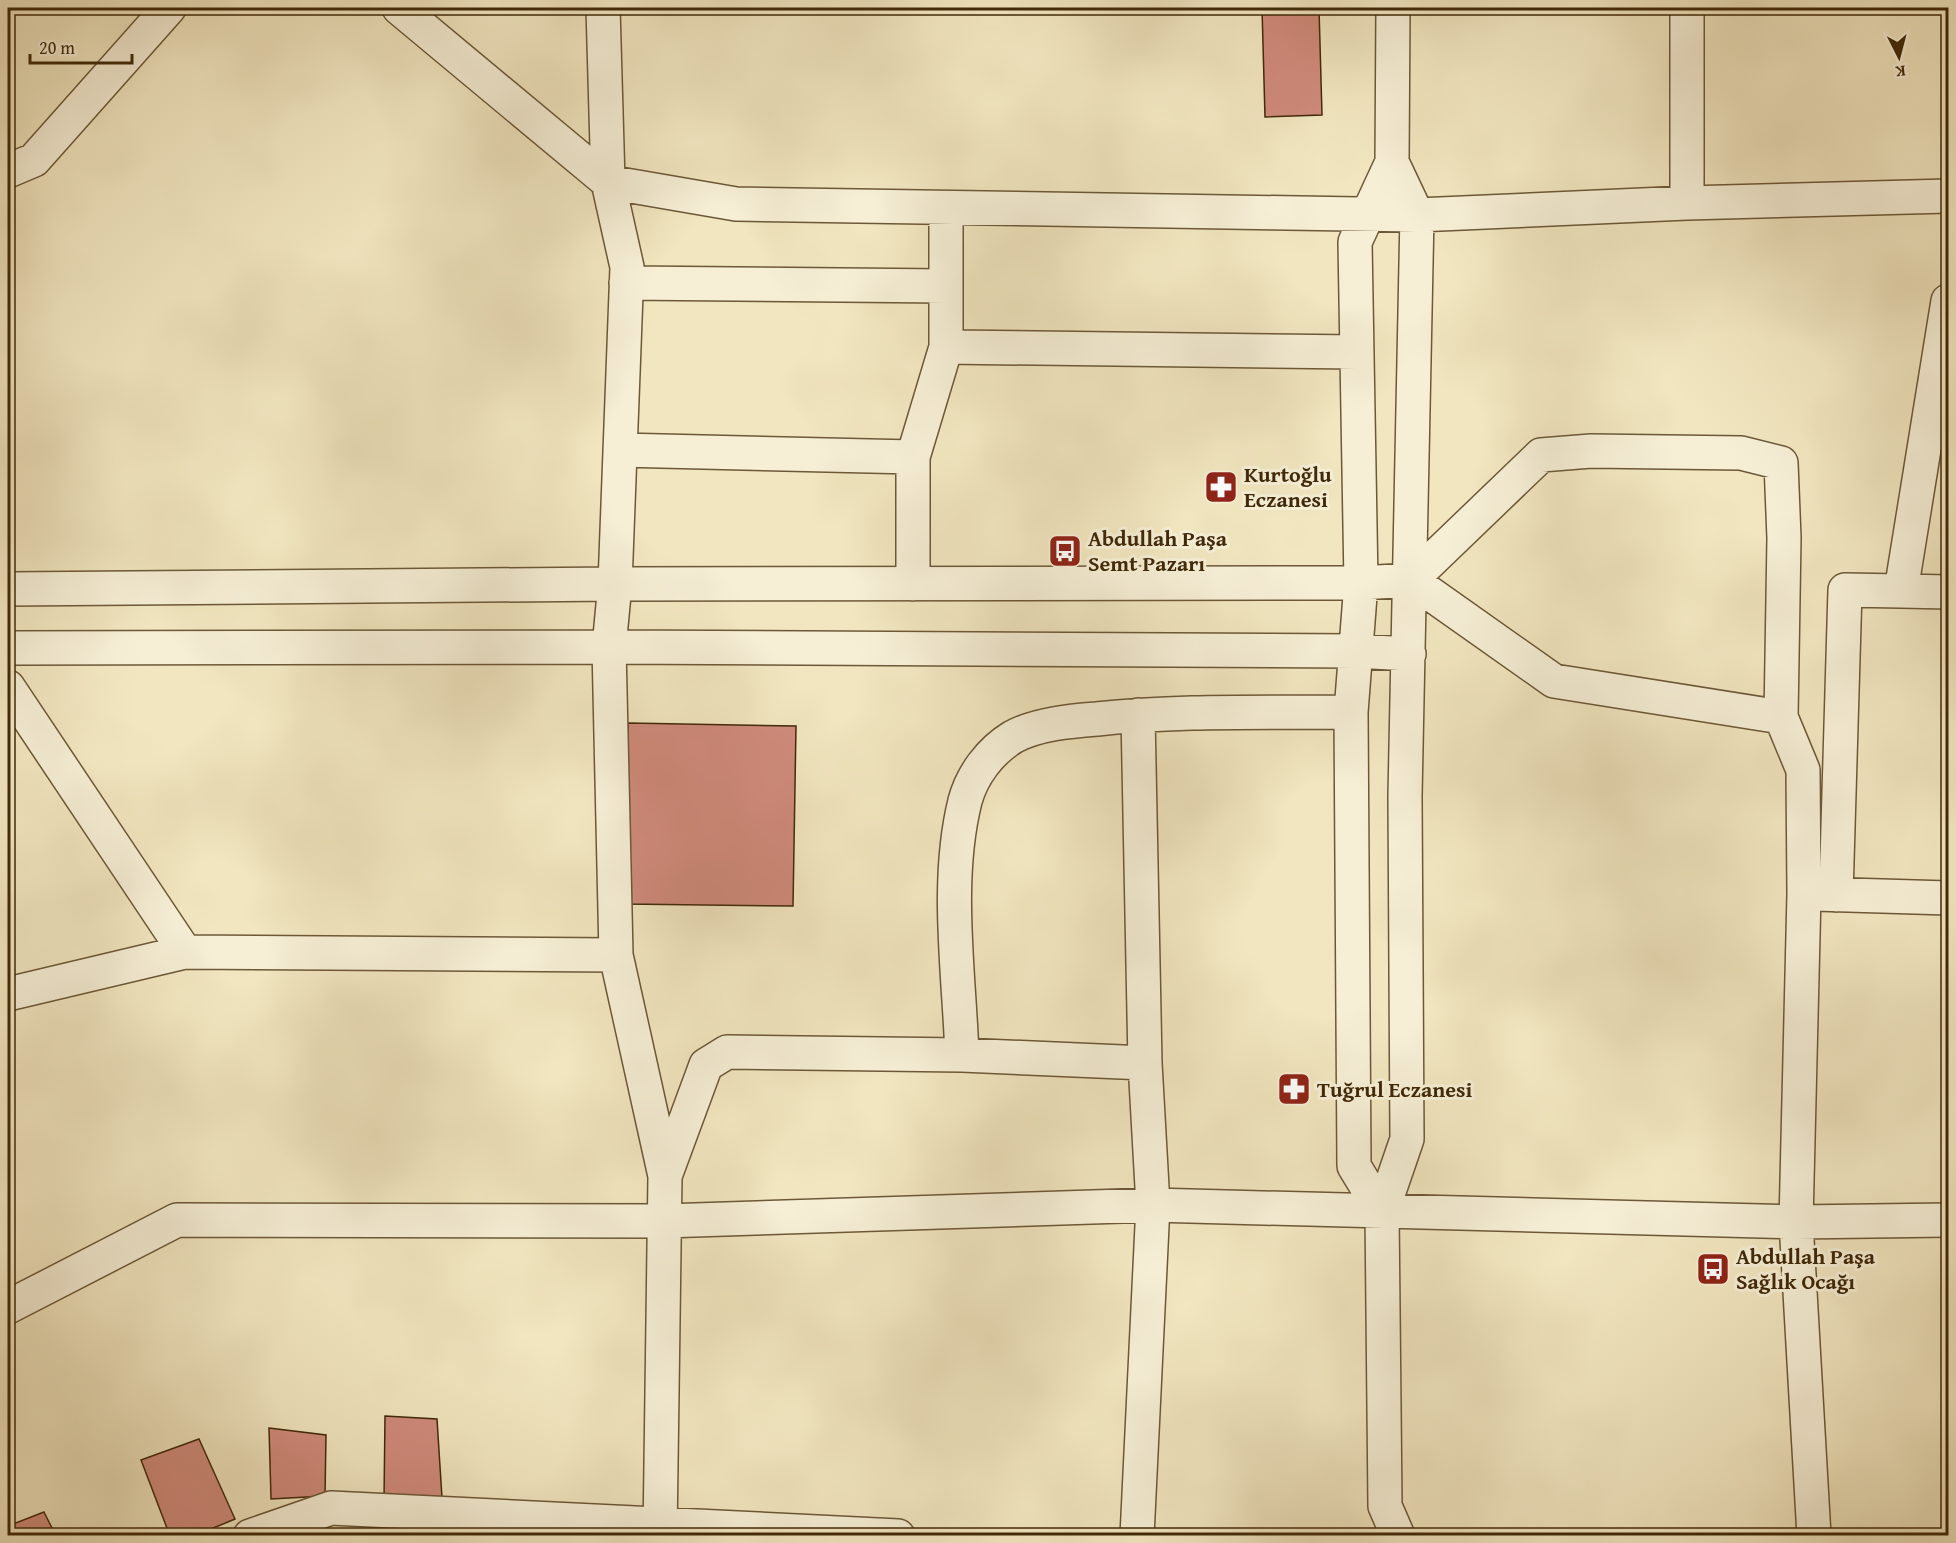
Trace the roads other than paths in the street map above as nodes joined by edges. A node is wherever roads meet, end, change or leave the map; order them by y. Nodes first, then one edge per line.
1 (170, 8) edge
2 (399, 8) edge
3 (603, 8) edge
4 (1393, 8) edge
5 (1687, 8) edge
6 (1392, 162) junction
7 (8, 171) edge
8 (608, 182) junction
9 (1948, 196) edge
10 (1687, 203) junction
11 (946, 208) junction
12 (1368, 214) junction
13 (1417, 215) junction
14 (626, 283) junction
15 (946, 286) junction
16 (1948, 301) edge
17 (1945, 339) edge
18 (946, 347) junction
19 (1357, 352) junction
20 (620, 450) junction
21 (913, 457) junction
22 (1411, 580) junction
23 (1362, 583) junction
24 (615, 584) junction
25 (914, 584) junction
26 (8, 589) edge
27 (1901, 591) junction
28 (1948, 592) edge
29 (609, 646) junction
30 (8, 648) edge
31 (1355, 651) junction
32 (1408, 654) junction
33 (8, 687) edge
34 (1352, 712) junction
35 (1138, 715) junction
36 (1781, 717) junction
37 (1803, 894) junction
38 (1836, 895) junction
39 (1948, 898) edge
40 (185, 952) junction
41 (616, 955) junction
42 (8, 994) edge
43 (962, 1055) junction
44 (1145, 1063) junction
45 (665, 1176) junction
46 (1153, 1205) junction
47 (1382, 1212) junction
48 (1948, 1220) edge
49 (664, 1221) junction
50 (1796, 1222) junction
51 (8, 1307) edge
52 (661, 1530) edge
53 (250, 1536) edge
54 (898, 1536) edge
55 (1137, 1536) edge
56 (1398, 1536) edge
57 (1814, 1536) edge

1 - 7 street
2 - 8 street
3 - 8 street
4 - 6 street
5 - 10 street
6 - 12 street
6 - 13 street
8 - 11 street
8 - 14 street
9 - 10 street
10 - 13 street
11 - 12 street
11 - 15 street
12 - 13 street
12 - 19 street
13 - 22 street
14 - 15 street
14 - 20 street
15 - 18 street
16 - 17 street
17 - 27 street
18 - 19 street
18 - 21 street
19 - 23 street
20 - 21 street
20 - 24 street
21 - 25 street
22 - 23 street
22 - 32 street
22 - 36 street
22 - 36 street
23 - 25 street
23 - 31 street
24 - 25 street
24 - 26 street
24 - 29 street
27 - 28 street
27 - 38 street
29 - 30 street
29 - 31 street
29 - 41 street
31 - 32 street
31 - 34 street
32 - 47 street
33 - 40 street
34 - 35 street
34 - 47 street
35 - 43 street
35 - 44 street
36 - 37 street
37 - 38 street
37 - 50 street
38 - 39 street
40 - 41 street
40 - 42 street
41 - 45 street
43 - 44 street
43 - 45 street
44 - 46 street
45 - 49 street
46 - 47 street
46 - 49 street
46 - 55 street
47 - 50 street
47 - 56 street
48 - 50 street
49 - 51 street
49 - 52 street
50 - 57 street
52 - 53 street
52 - 54 street

